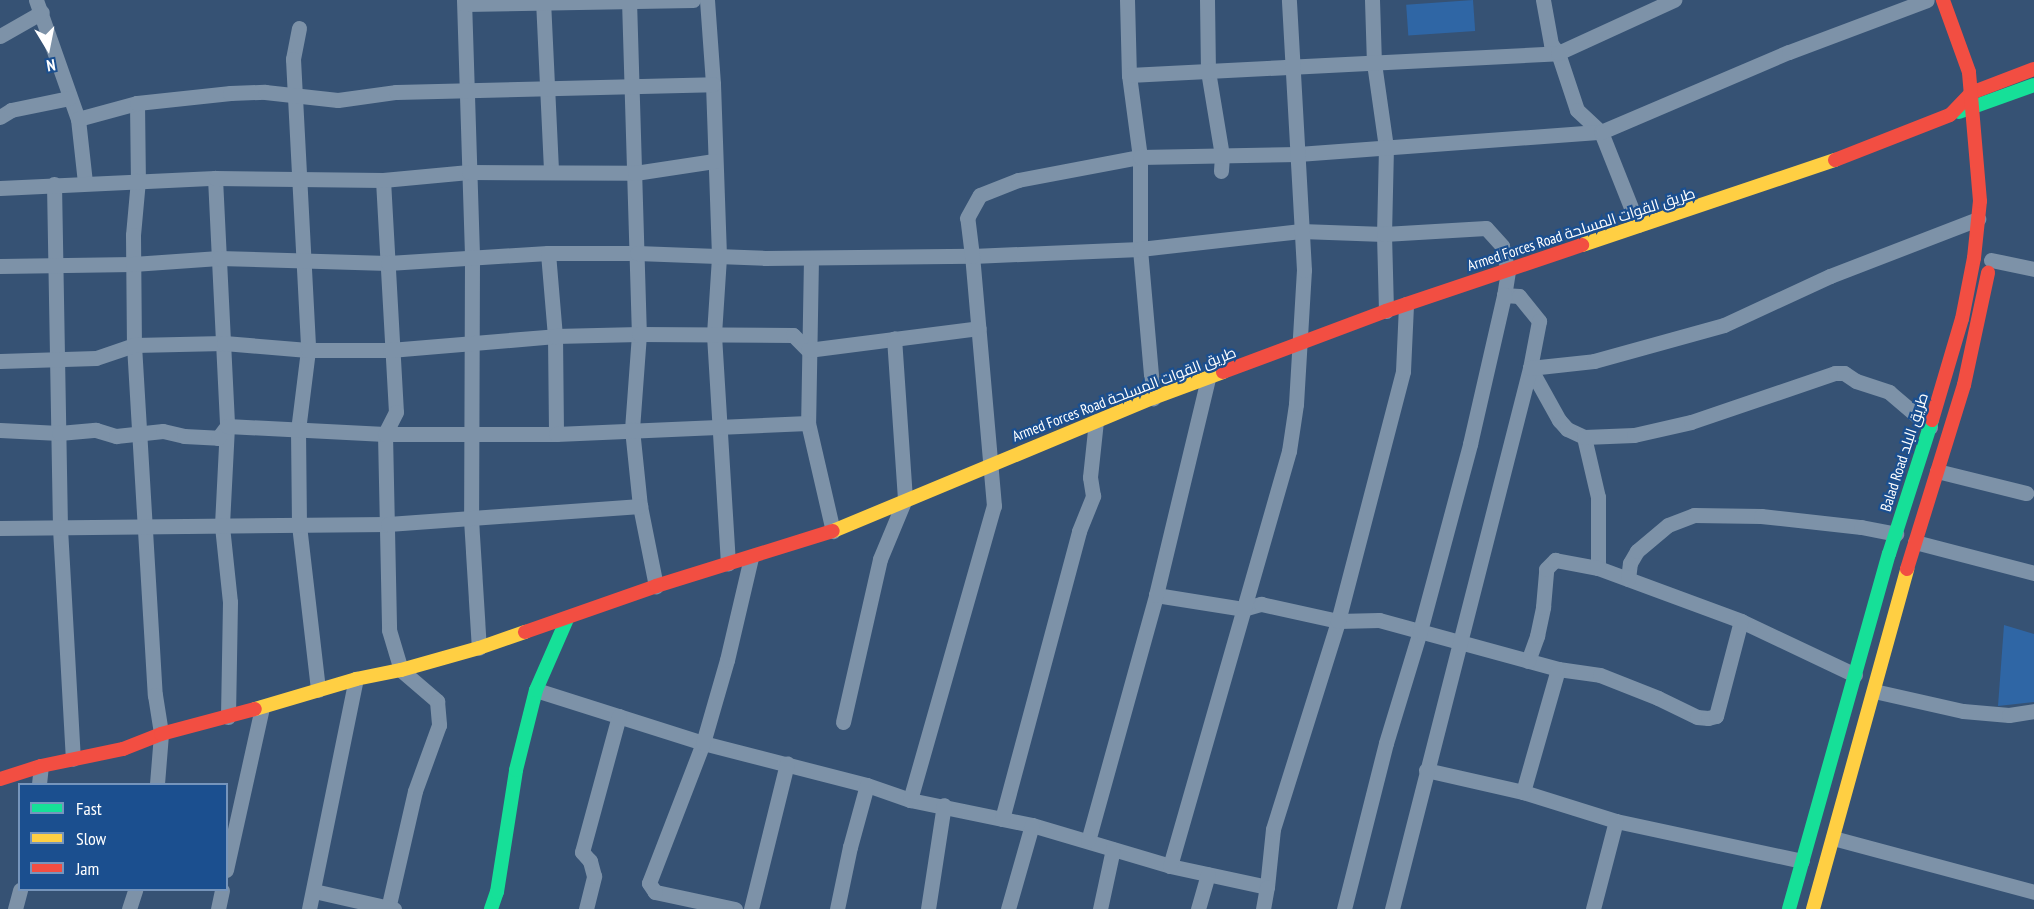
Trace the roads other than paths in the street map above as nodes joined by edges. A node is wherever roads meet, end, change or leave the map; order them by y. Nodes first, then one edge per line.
1 (693, 0) edge
2 (706, 0) edge
3 (1127, 0) edge
4 (1207, 0) edge
5 (1289, 0) edge
6 (1372, 0) edge
7 (1543, 0) edge
8 (1674, 0) edge
9 (1927, 0) edge
10 (1942, 0) edge
11 (543, 1) edge
12 (629, 1) edge
13 (465, 2) edge
14 (39, 6) edge
15 (299, 28) dead end
16 (0, 36) edge
17 (1558, 53) junction
18 (1374, 63) junction
19 (1291, 66) junction
20 (2034, 69) edge
21 (1208, 71) junction
22 (1128, 75) junction
23 (1987, 82) junction
24 (713, 84) junction
25 (2034, 85) edge
26 (548, 87) junction
27 (633, 88) junction
28 (467, 89) junction
29 (1971, 93) junction
30 (296, 95) junction
31 (69, 98) junction
32 (137, 102) junction
33 (1972, 108) junction
34 (1989, 108) junction
35 (1950, 115) junction
36 (0, 117) edge
37 (78, 119) junction
38 (1600, 132) junction
39 (1386, 147) junction
40 (1298, 154) junction
41 (1140, 157) junction
42 (714, 161) junction
43 (1222, 164) junction
44 (551, 171) junction
45 (469, 172) junction
46 (635, 173) junction
47 (298, 177) junction
48 (215, 178) junction
49 (138, 180) junction
50 (383, 180) junction
51 (85, 182) junction
52 (54, 184) junction
53 (0, 188) edge
54 (1978, 219) junction
55 (1638, 225) junction
56 (1301, 231) junction
57 (1384, 234) junction
58 (1140, 249) junction
59 (548, 253) junction
60 (637, 253) junction
61 (1991, 255) joint
62 (972, 256) junction
63 (719, 257) junction
64 (219, 258) junction
65 (810, 258) junction
66 (472, 259) junction
67 (303, 262) junction
68 (388, 263) junction
69 (54, 264) junction
70 (133, 264) junction
71 (0, 266) edge
72 (2034, 269) edge
73 (1508, 271) junction
74 (1504, 295) junction
75 (1406, 304) junction
76 (1386, 311) junction
77 (979, 328) junction
78 (639, 334) junction
79 (714, 335) junction
80 (555, 336) junction
81 (894, 338) junction
82 (472, 342) junction
83 (224, 343) junction
84 (1300, 343) junction
85 (134, 345) junction
86 (308, 350) junction
87 (390, 350) junction
88 (808, 350) junction
89 (56, 360) junction
90 (0, 362) edge
91 (1530, 369) junction
92 (1208, 379) junction
93 (1153, 399) junction
94 (1096, 421) junction
95 (808, 423) junction
96 (226, 426) junction
97 (1930, 427) junction
98 (720, 428) junction
99 (632, 429) junction
100 (0, 430) edge
101 (298, 430) junction
102 (59, 433) junction
103 (385, 434) junction
104 (472, 434) junction
105 (556, 434) junction
106 (138, 435) junction
107 (1584, 437) junction
108 (991, 464) junction
109 (1937, 471) junction
110 (2026, 493) dead end
111 (905, 500) junction
112 (640, 506) junction
113 (471, 519) junction
114 (145, 524) junction
115 (388, 524) junction
116 (299, 525) junction
117 (222, 526) junction
118 (0, 528) edge
119 (60, 528) junction
120 (833, 531) junction
121 (1896, 534) junction
122 (1916, 542) junction
123 (751, 558) junction
124 (728, 564) junction
125 (1598, 568) junction
126 (2034, 573) edge
127 (1628, 579) junction
128 (656, 586) junction
129 (1156, 595) junction
130 (1243, 609) junction
131 (567, 619) junction
132 (1338, 621) junction
133 (1741, 621) junction
134 (1420, 632) junction
135 (1461, 642) junction
136 (479, 648) junction
137 (1528, 661) junction
138 (1558, 669) junction
139 (401, 670) junction
140 (1855, 675) junction
141 (356, 679) junction
142 (318, 690) junction
143 (536, 690) junction
144 (1874, 691) junction
145 (262, 706) junction
146 (2034, 711) edge
147 (619, 716) junction
148 (228, 717) junction
149 (843, 722) dead end
150 (161, 734) junction
151 (703, 742) junction
152 (73, 759) junction
153 (787, 763) junction
154 (41, 766) junction
155 (1426, 770) junction
156 (0, 778) edge
157 (39, 783) edge
158 (157, 783) edge
159 (867, 785) junction
160 (1523, 792) junction
161 (910, 800) junction
162 (944, 805) junction
163 (1002, 819) junction
164 (1616, 821) junction
165 (1032, 825) junction
166 (1833, 838) junction
167 (1088, 841) junction
168 (1113, 849) junction
169 (228, 861) edge
170 (1802, 861) junction
171 (1170, 866) junction
172 (1208, 874) junction
173 (1268, 887) junction
174 (20, 891) edge
175 (135, 891) edge
176 (222, 891) edge
177 (314, 891) junction
178 (2034, 892) edge
179 (15, 909) edge
180 (129, 909) edge
181 (218, 909) edge
182 (309, 909) edge
183 (390, 909) edge
184 (491, 909) edge
185 (586, 909) edge
186 (735, 909) edge
187 (751, 909) edge
188 (837, 909) edge
189 (928, 909) edge
190 (1008, 909) edge
191 (1100, 909) edge
192 (1198, 909) edge
193 (1263, 909) edge
194 (1344, 909) edge
195 (1392, 909) edge
196 (1593, 909) edge
197 (1789, 909) edge
198 (1813, 909) edge

1 - 12 street
2 - 24 street
3 - 22 street
4 - 21 street
5 - 19 street
6 - 18 street
7 - 17 street
8 - 17 street
9 - 38 street
10 - 29 main road, Balad Road طريق البلد
11 - 12 street
11 - 13 street
11 - 26 street
12 - 27 street
13 - 28 street
14 - 16 street
14 - 31 street
15 - 30 street
17 - 18 street
17 - 38 street
18 - 19 street
18 - 39 street
19 - 21 street
19 - 40 street
20 - 23 main road
21 - 22 street
21 - 43 street
22 - 41 street
23 - 29 main road
23 - 34 main road
24 - 27 street
24 - 42 street
25 - 34 main road
26 - 27 street
26 - 28 street
26 - 44 street
27 - 46 street
28 - 30 street
28 - 45 street
29 - 33 main road, Balad Road طريق البلد
29 - 35 main road, Armed Forces Road طريق القوات المسلحة
30 - 32 street
30 - 47 street
31 - 36 street
31 - 37 street
32 - 37 street
32 - 49 street
33 - 34 main road
33 - 35 main road
33 - 54 main road, Balad Road طريق البلد
35 - 55 main road, Armed Forces Road طريق القوات المسلحة
37 - 51 street
38 - 39 street
38 - 55 street
39 - 40 street
39 - 57 street
40 - 43 street
40 - 56 street
41 - 43 street
41 - 58 street
41 - 62 street
42 - 46 street
42 - 63 street
44 - 45 street
44 - 46 street
45 - 50 street
45 - 66 street
46 - 60 street
47 - 48 street
47 - 50 street
47 - 67 street
48 - 49 street
48 - 64 street
49 - 51 street
49 - 70 street
50 - 68 street
51 - 52 street
52 - 53 street
52 - 69 street
54 - 91 street
54 - 97 main road, Balad Road طريق البلد
55 - 73 main road, Armed Forces Road طريق القوات المسلحة
56 - 57 street
56 - 58 street
56 - 84 street
57 - 73 street
57 - 76 street
58 - 62 street
58 - 93 street
59 - 60 street
59 - 66 street
59 - 80 street
60 - 63 street
60 - 78 street
61 - 72 street
61 - 109 main road
62 - 65 street
62 - 77 street
63 - 65 street
63 - 79 street
64 - 67 street
64 - 70 street
64 - 83 street
65 - 88 street
66 - 68 street
66 - 82 street
67 - 68 street
67 - 86 street
68 - 87 street
69 - 70 street
69 - 71 street
69 - 89 street
70 - 85 street
73 - 74 street
73 - 75 main road, Armed Forces Road طريق القوات المسلحة
74 - 91 street
74 - 134 street
75 - 76 main road, Armed Forces Road طريق القوات المسلحة
75 - 132 street
76 - 84 main road, Armed Forces Road طريق القوات المسلحة
77 - 81 street
77 - 108 street
78 - 79 street
78 - 80 street
78 - 99 street
79 - 88 street
79 - 98 street
80 - 82 street
80 - 105 street
81 - 88 street
81 - 111 street
82 - 87 street
82 - 104 street
83 - 85 street
83 - 86 street
83 - 96 street
84 - 92 main road, Armed Forces Road طريق القوات المسلحة
84 - 130 street
85 - 89 street
85 - 106 street
86 - 87 street
86 - 101 street
87 - 103 street
88 - 95 street
89 - 90 street
89 - 102 street
91 - 107 street
91 - 135 street
92 - 93 main road, Armed Forces Road طريق القوات المسلحة
92 - 129 street
93 - 94 main road, Armed Forces Road طريق القوات المسلحة
94 - 108 main road, Armed Forces Road طريق القوات المسلحة
94 - 163 street
95 - 98 street
95 - 120 street
96 - 101 street
96 - 106 street
96 - 117 street
97 - 107 street
97 - 121 main road, Balad Road طريق البلد
98 - 99 street
98 - 124 street
99 - 105 street
99 - 112 street
100 - 102 street
101 - 103 street
101 - 116 street
102 - 106 street
102 - 119 street
103 - 104 street
103 - 115 street
104 - 105 street
104 - 113 street
106 - 114 street
107 - 125 street
108 - 111 main road, Armed Forces Road طريق القوات المسلحة
108 - 161 street
109 - 110 street
109 - 122 main road
111 - 120 main road, Armed Forces Road طريق القوات المسلحة
111 - 149 street
112 - 113 street
112 - 128 street
113 - 115 street
113 - 136 street
114 - 117 street
114 - 119 street
114 - 150 street
115 - 116 street
115 - 139 street
116 - 117 street
116 - 142 street
117 - 148 street
118 - 119 street
119 - 152 street
120 - 123 main road, Armed Forces Road طريق القوات المسلحة
121 - 127 street
121 - 140 main road, Balad Road طريق البلد
122 - 126 street
122 - 144 main road
123 - 124 main road, Armed Forces Road طريق القوات المسلحة
123 - 151 street
124 - 128 main road, Armed Forces Road طريق القوات المسلحة
125 - 127 street
125 - 137 street
127 - 133 street
128 - 131 main road, Armed Forces Road طريق القوات المسلحة
129 - 130 street
129 - 167 street
130 - 132 street
130 - 171 street
131 - 136 main road, Armed Forces Road طريق القوات المسلحة
131 - 143 main road
132 - 134 street
132 - 173 street
133 - 138 street
133 - 140 street
134 - 135 street
134 - 194 street
135 - 137 street
135 - 155 street
136 - 139 main road, Armed Forces Road طريق القوات المسلحة
137 - 138 street
138 - 160 street
139 - 141 main road, Armed Forces Road طريق القوات المسلحة
139 - 183 street
140 - 170 main road, Balad Road طريق البلد
141 - 142 main road, Armed Forces Road طريق القوات المسلحة
141 - 177 street
142 - 145 main road, Armed Forces Road طريق القوات المسلحة
143 - 147 street
143 - 184 main road
144 - 146 street
144 - 166 main road
145 - 148 main road, Armed Forces Road طريق القوات المسلحة
145 - 169 street
147 - 151 street
147 - 185 street
148 - 150 main road, Armed Forces Road طريق القوات المسلحة
150 - 152 main road, Armed Forces Road طريق القوات المسلحة
150 - 158 street
151 - 153 street
151 - 186 street
152 - 154 main road, Armed Forces Road طريق القوات المسلحة
153 - 159 street
153 - 187 street
154 - 156 main road, Armed Forces Road طريق القوات المسلحة
154 - 157 street
155 - 160 street
155 - 195 street
159 - 161 street
159 - 188 street
160 - 164 street
161 - 162 street
162 - 163 street
162 - 189 street
163 - 165 street
164 - 170 street
164 - 196 street
165 - 167 street
165 - 190 street
166 - 178 street
166 - 198 main road
167 - 168 street
168 - 171 street
168 - 191 street
170 - 197 main road, Balad Road طريق البلد
171 - 172 street
172 - 173 street
172 - 192 street
173 - 193 street
174 - 179 street
175 - 180 street
176 - 181 street
177 - 182 street
177 - 183 street

